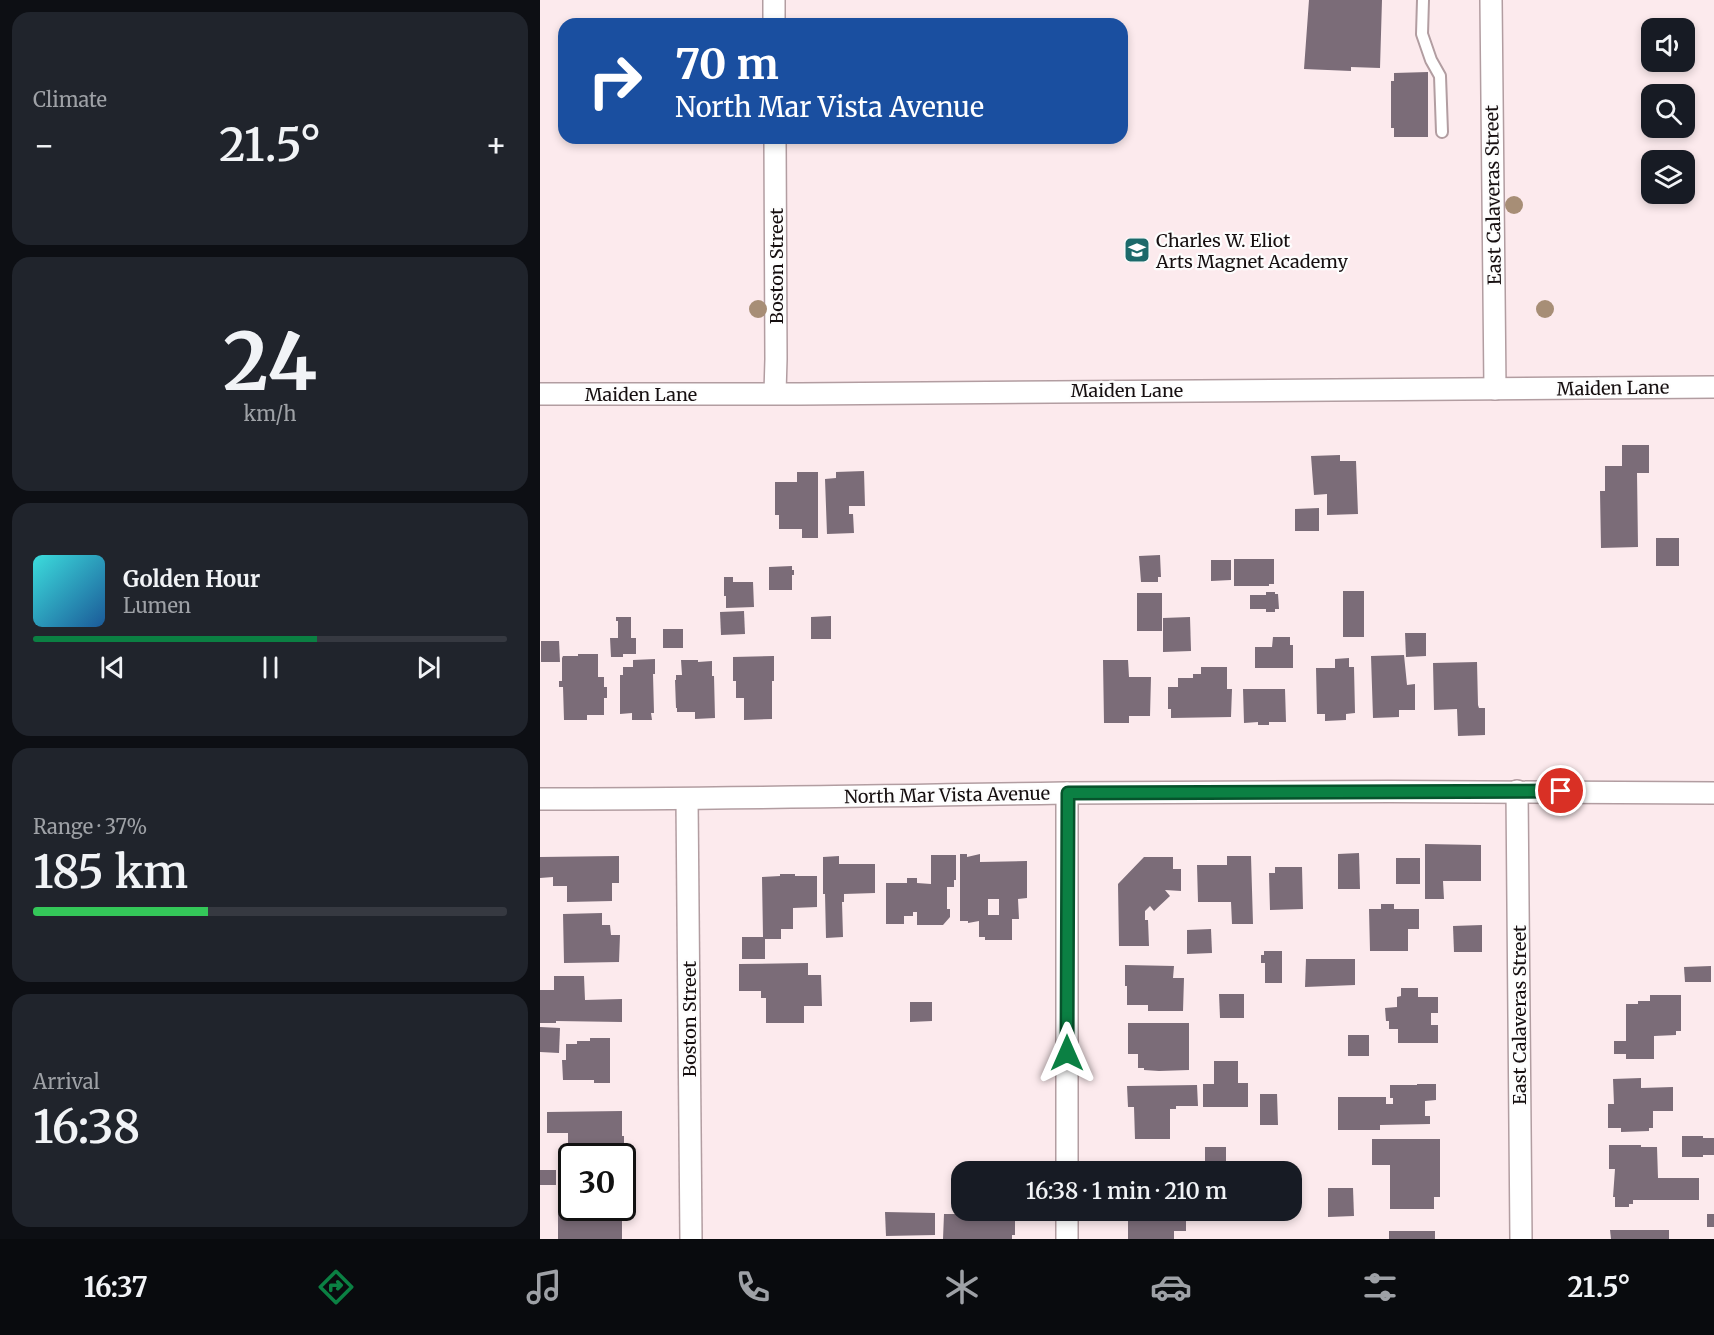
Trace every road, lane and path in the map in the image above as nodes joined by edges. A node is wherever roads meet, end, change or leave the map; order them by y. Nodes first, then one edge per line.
1 (774, 0) edge
2 (1423, 0) edge
3 (1491, 0) edge
4 (774, 18) edge
5 (1442, 132) dead end
6 (775, 144) edge
7 (1714, 387) edge
8 (1495, 389) junction
9 (775, 393) junction
10 (540, 394) edge
11 (1517, 791) junction
12 (1068, 793) junction
13 (1714, 793) edge
14 (540, 799) edge
15 (687, 799) junction
16 (1067, 1161) edge
17 (1067, 1221) edge
18 (691, 1239) edge
19 (1067, 1239) edge
20 (1521, 1239) edge

1 - 4 street
2 - 5 lane
3 - 8 street, East Calaveras Street
6 - 9 street, Boston Street
7 - 8 street, Maiden Lane
8 - 9 street, Maiden Lane
9 - 10 street, Maiden Lane
11 - 12 street, North Mar Vista Avenue
11 - 13 street, North Mar Vista Avenue
11 - 20 street, East Calaveras Street
12 - 15 street, North Mar Vista Avenue
12 - 16 street
14 - 15 street, North Mar Vista Avenue
15 - 18 street, Boston Street
17 - 19 street

